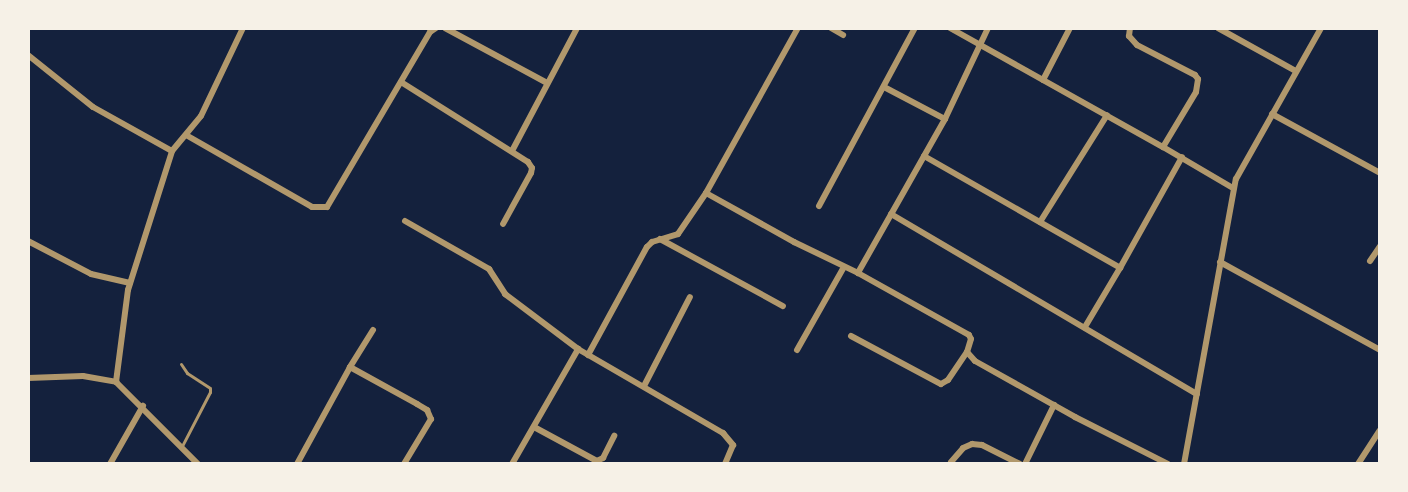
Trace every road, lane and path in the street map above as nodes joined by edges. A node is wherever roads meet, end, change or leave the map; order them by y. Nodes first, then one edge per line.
1 (243, 28) edge
2 (435, 28) edge
3 (445, 28) edge
4 (577, 28) edge
5 (798, 28) edge
6 (831, 28) edge
7 (915, 28) edge
8 (950, 28) edge
9 (988, 28) edge
10 (1070, 28) edge
11 (1130, 28) edge
12 (1218, 28) edge
13 (1321, 28) edge
14 (843, 35) dead end
15 (981, 45) junction
16 (28, 55) edge
17 (1296, 71) junction
18 (1043, 80) junction
19 (401, 82) junction
20 (547, 83) junction
21 (884, 87) junction
22 (1272, 114) junction
23 (1107, 115) junction
24 (945, 119) junction
25 (186, 135) junction
26 (1163, 147) junction
27 (172, 151) junction
28 (512, 152) junction
29 (924, 156) junction
30 (1182, 158) junction
31 (1380, 173) edge
32 (1233, 188) junction
33 (706, 193) junction
34 (819, 206) dead end
35 (891, 214) junction
36 (405, 221) dead end
37 (1040, 222) junction
38 (503, 224) dead end
39 (660, 239) junction
40 (28, 241) edge
41 (1380, 246) edge
42 (1370, 261) dead end
43 (1220, 262) junction
44 (844, 267) junction
45 (1120, 268) junction
46 (858, 273) junction
47 (130, 283) junction
48 (690, 297) dead end
49 (783, 306) dead end
50 (1085, 327) junction
51 (373, 330) dead end
52 (851, 336) dead end
53 (578, 349) junction
54 (797, 350) dead end
55 (1380, 350) edge
56 (967, 352) junction
57 (588, 354) junction
58 (181, 364) dead end
59 (350, 367) junction
60 (28, 378) edge
61 (116, 382) junction
62 (644, 386) junction
63 (1197, 394) junction
64 (1054, 405) junction
65 (142, 406) junction
66 (534, 427) junction
67 (1380, 430) edge
68 (614, 436) dead end
69 (182, 447) junction
70 (951, 462) dead end
71 (110, 464) edge
72 (198, 464) edge
73 (297, 464) edge
74 (404, 464) edge
75 (512, 464) edge
76 (725, 464) edge
77 (1020, 464) edge
78 (1025, 464) edge
79 (1168, 464) edge
80 (1185, 464) edge
81 (1358, 464) edge

1 - 25 street
2 - 19 street
3 - 20 street
4 - 20 street
5 - 33 street
6 - 14 street
7 - 21 street
8 - 15 street
9 - 15 street
10 - 18 street
11 - 26 street
12 - 17 street
13 - 17 street
15 - 18 street
15 - 24 street
16 - 27 street
17 - 22 street
18 - 23 street
19 - 25 street
19 - 28 street
20 - 28 street
21 - 24 street
21 - 34 street
22 - 31 street
22 - 32 street
23 - 26 street
23 - 37 street
24 - 29 street
25 - 27 street
26 - 30 street
27 - 47 street
28 - 38 street
29 - 35 street
29 - 37 street
30 - 32 street
30 - 45 street
32 - 43 street
33 - 39 street
33 - 44 street
35 - 46 street
35 - 50 street
36 - 53 street
37 - 45 street
39 - 49 street
39 - 57 street
40 - 47 street
41 - 42 street
43 - 55 street
43 - 63 street
44 - 46 street
44 - 54 street
45 - 50 street
46 - 56 street
47 - 61 street
48 - 62 street
50 - 63 street
51 - 59 street
52 - 56 street
53 - 57 street
53 - 66 street
56 - 64 street
57 - 62 street
58 - 69 lane
59 - 73 street
59 - 74 street
60 - 61 street
61 - 65 street
62 - 76 street
63 - 80 street
64 - 78 street
64 - 79 street
65 - 69 street
65 - 71 street
66 - 68 street
66 - 75 street
67 - 81 street
69 - 72 street
70 - 77 street

